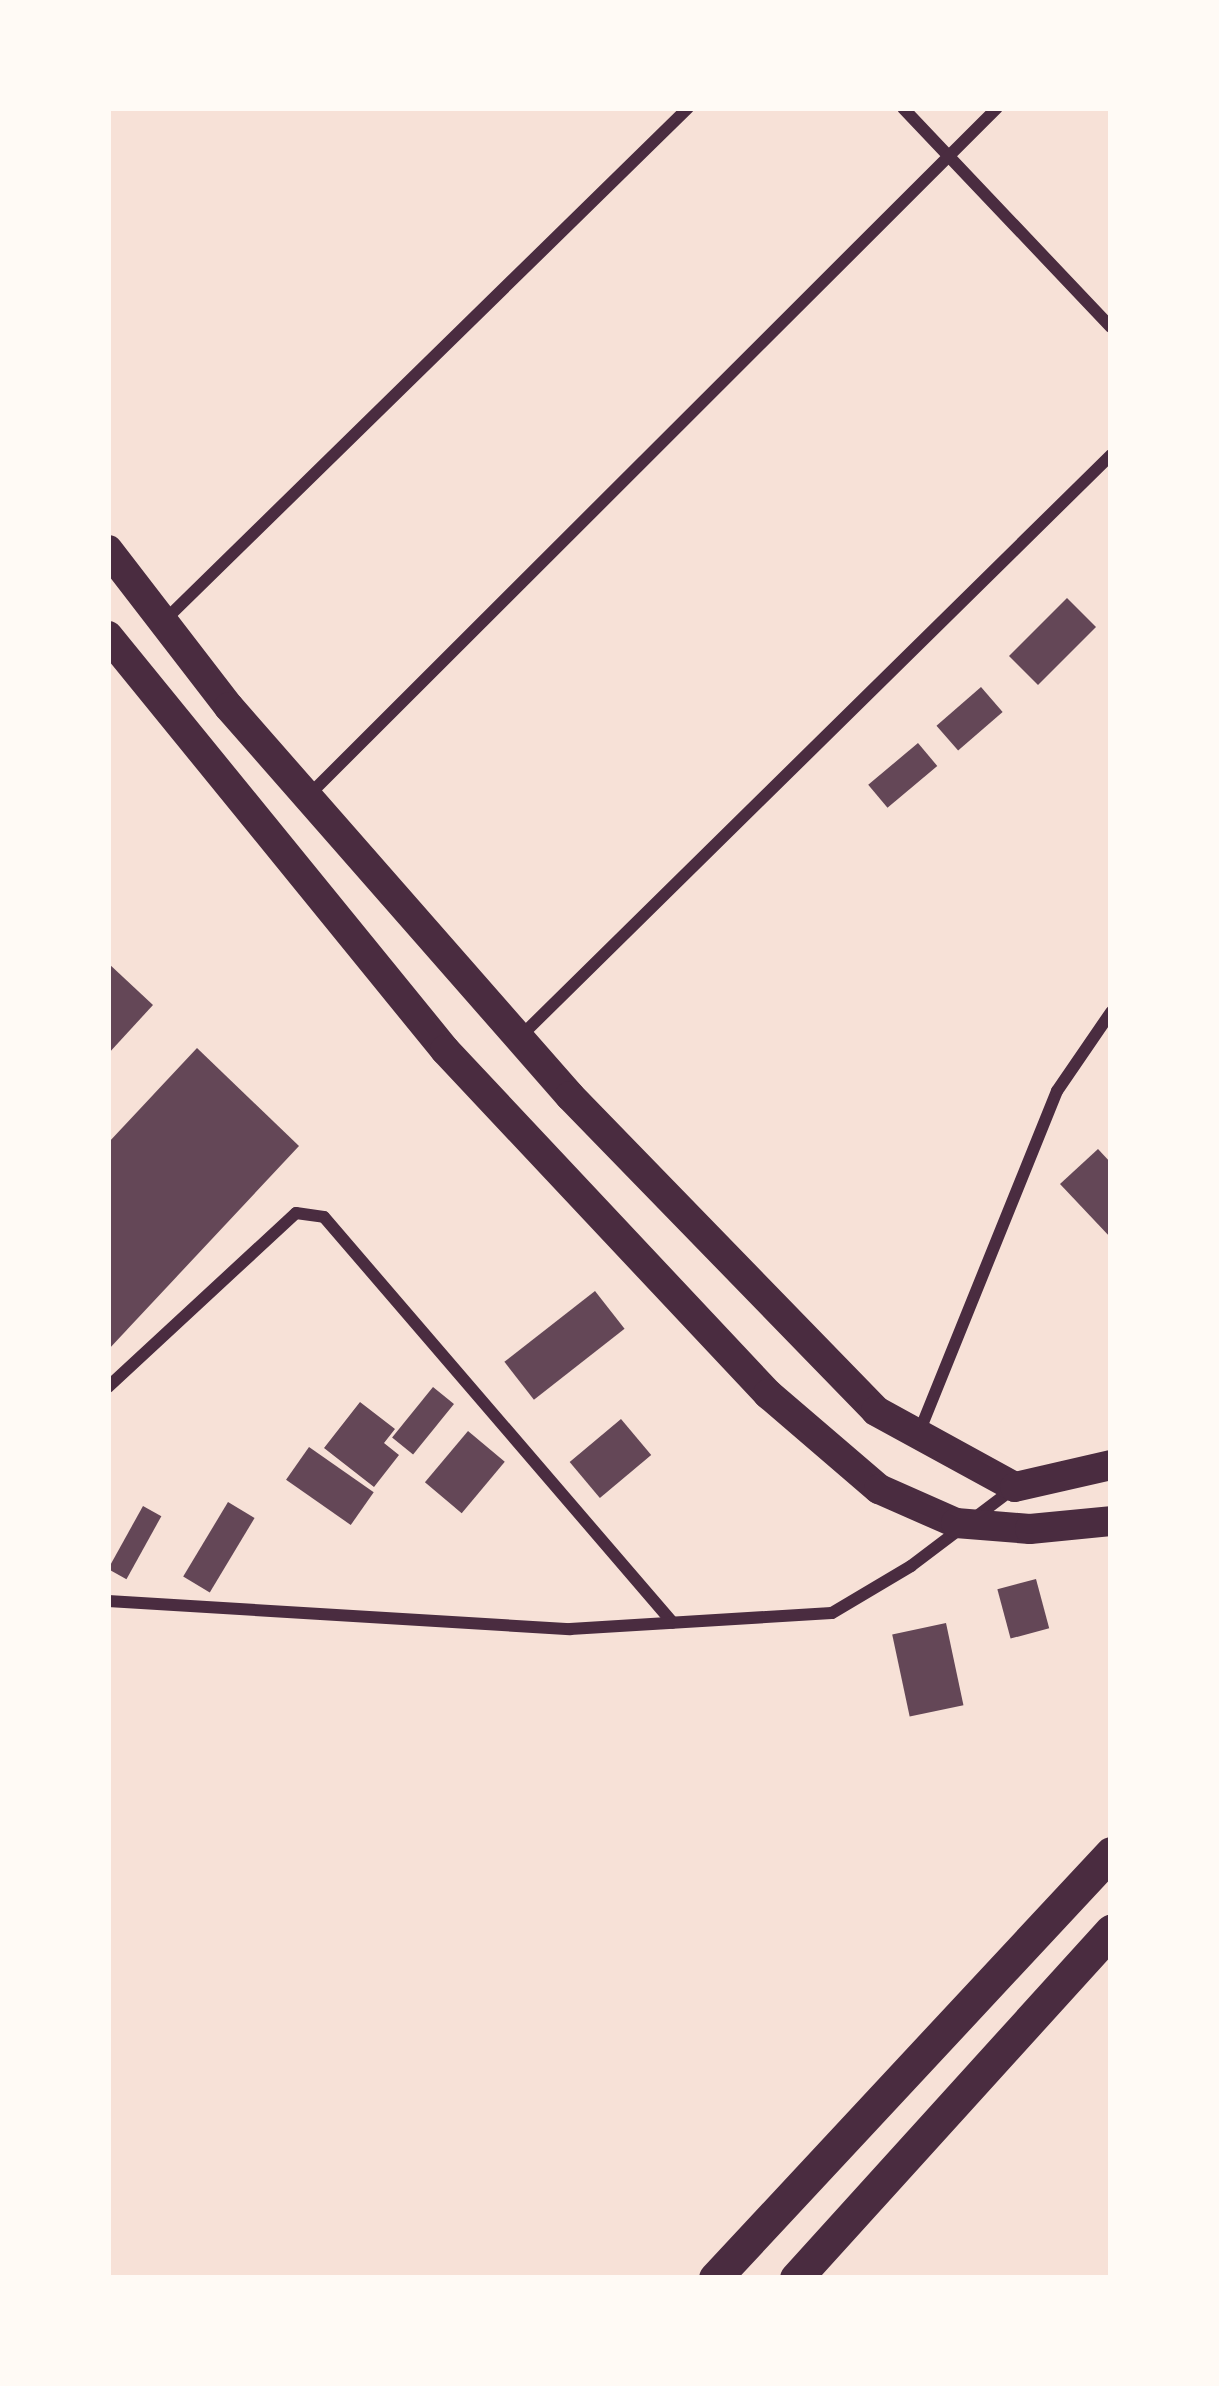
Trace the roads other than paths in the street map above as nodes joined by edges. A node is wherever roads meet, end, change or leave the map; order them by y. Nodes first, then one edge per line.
1 (688, 108) edge
2 (903, 108) edge
3 (997, 108) edge
4 (950, 152) junction
5 (1111, 327) edge
6 (1111, 455) edge
7 (108, 550) edge
8 (163, 622) junction
9 (108, 636) edge
10 (308, 796) junction
11 (1111, 1012) edge
12 (519, 1038) junction
13 (108, 1388) edge
14 (916, 1438) junction
15 (1111, 1465) edge
16 (1015, 1487) junction
17 (1111, 1521) edge
18 (964, 1524) junction
19 (108, 1601) edge
20 (673, 1623) junction
21 (1111, 1853) edge
22 (1111, 1931) edge
23 (715, 2278) edge
24 (796, 2278) edge

1 - 8 street
2 - 4 street
3 - 4 street
4 - 5 street
4 - 10 street
6 - 12 street
7 - 8 main road
8 - 10 main road
9 - 18 main road
10 - 12 main road
11 - 14 street
12 - 14 main road
13 - 20 street
14 - 16 main road
15 - 16 main road
16 - 18 street
17 - 18 main road
18 - 20 street
19 - 20 street
21 - 23 highway
22 - 24 highway

